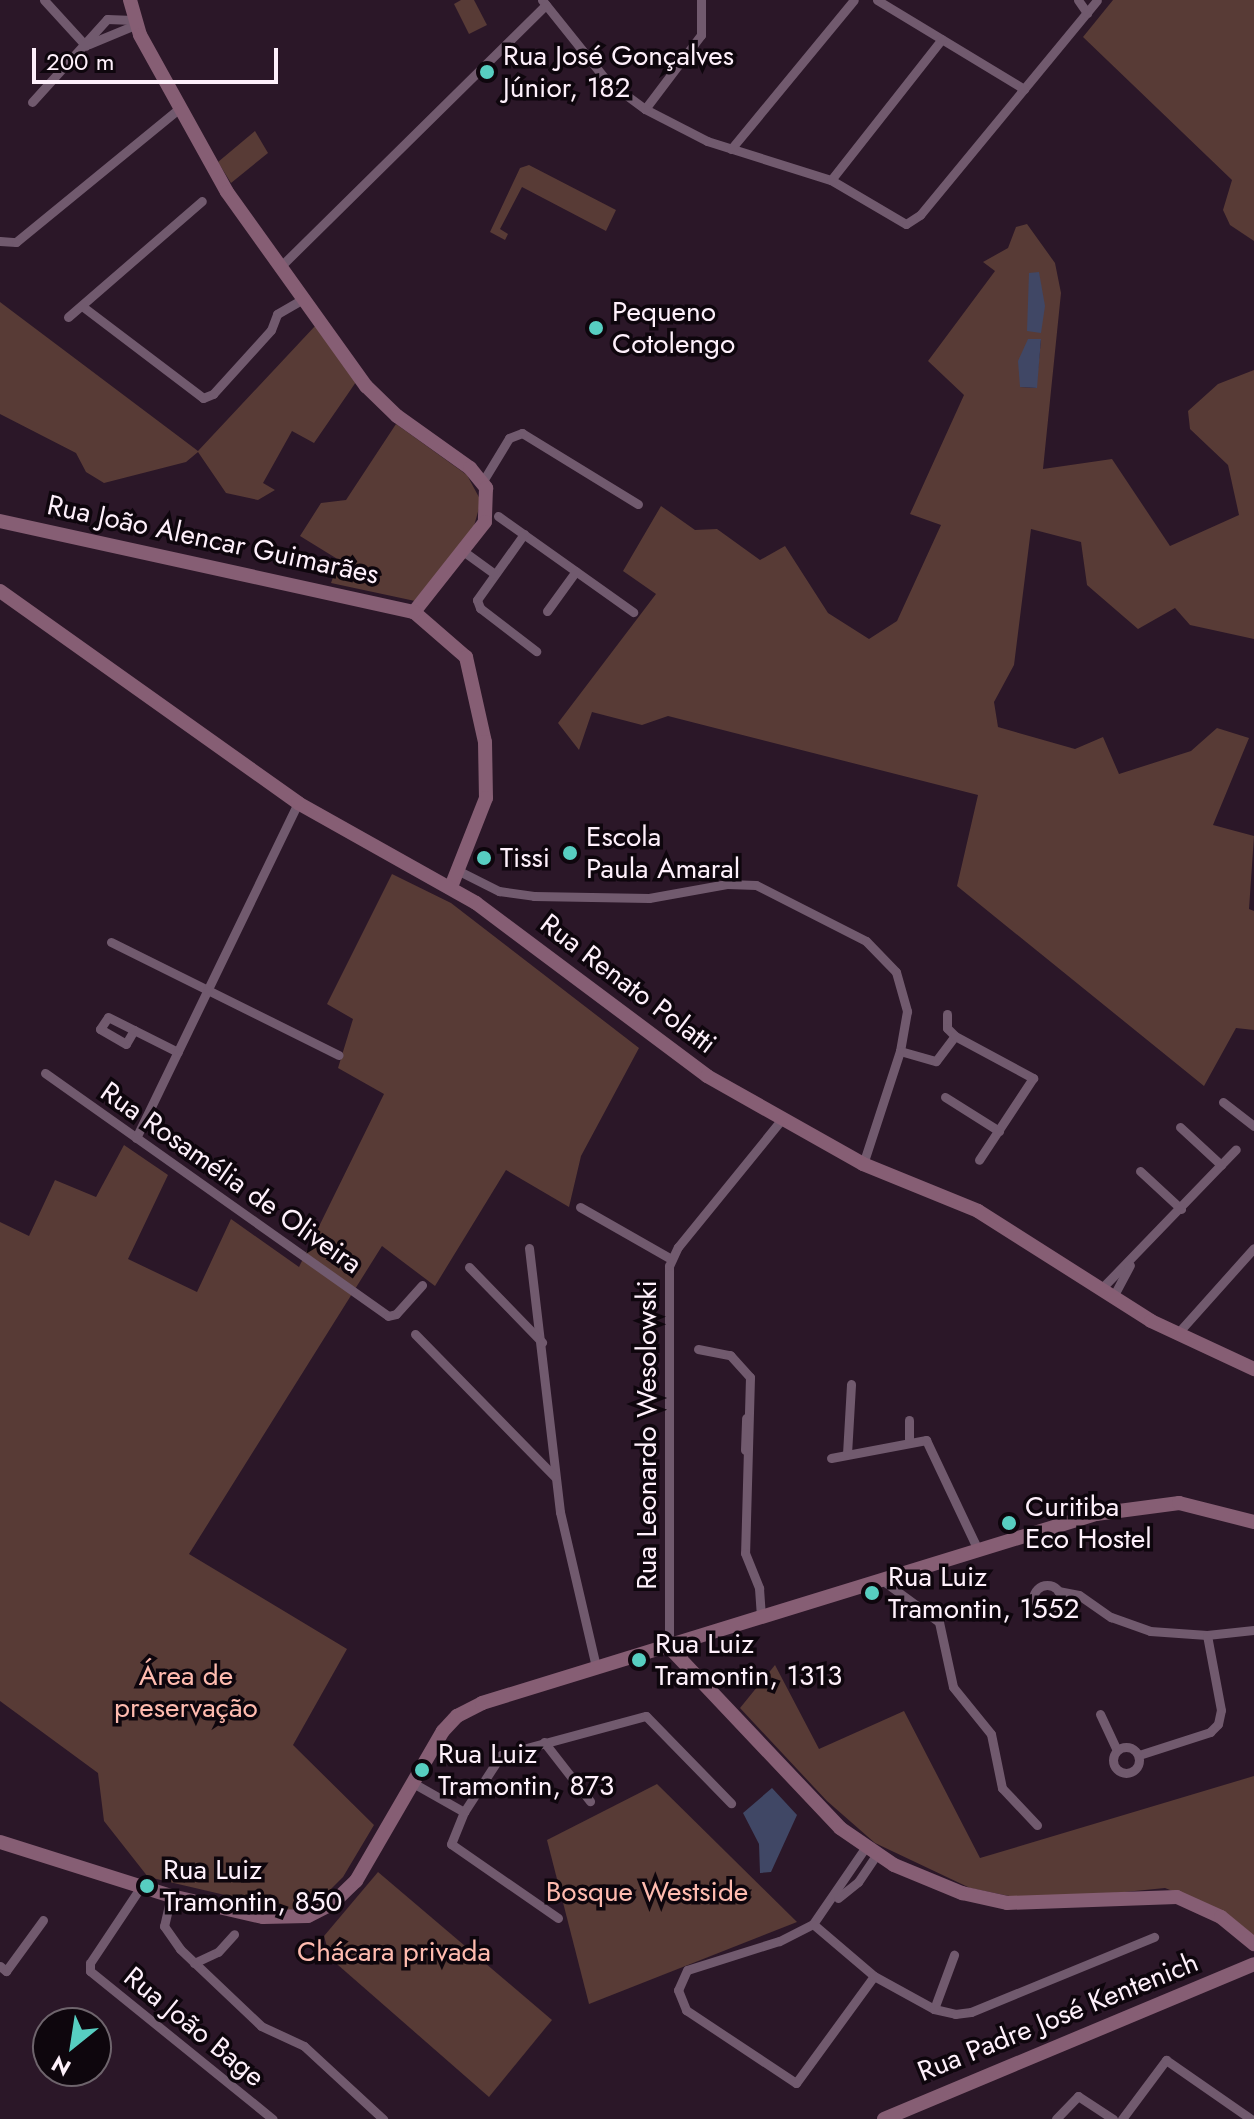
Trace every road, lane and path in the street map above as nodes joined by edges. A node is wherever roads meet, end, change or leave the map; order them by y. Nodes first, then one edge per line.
1 (44, 0) edge
2 (130, 0) edge
3 (701, 0) edge
4 (854, 0) edge
5 (877, 0) edge
6 (1078, 0) edge
7 (1097, 0) edge
8 (544, 3) edge
9 (1087, 13) junction
10 (134, 23) junction
11 (942, 39) junction
12 (86, 46) junction
13 (1024, 89) junction
14 (32, 102) dead end
15 (180, 108) junction
16 (645, 109) junction
17 (731, 149) junction
18 (831, 180) junction
19 (202, 201) dead end
20 (0, 241) edge
21 (281, 266) junction
22 (305, 298) junction
23 (82, 306) junction
24 (68, 317) dead end
25 (483, 481) junction
26 (638, 504) dead end
27 (498, 516) dead end
28 (0, 521) edge
29 (524, 534) junction
30 (463, 551) junction
31 (576, 571) junction
32 (495, 574) junction
33 (0, 591) edge
34 (547, 611) dead end
35 (414, 612) junction
36 (633, 612) dead end
37 (536, 651) dead end
38 (298, 803) junction
39 (459, 871) junction
40 (486, 886) junction
41 (451, 887) junction
42 (476, 903) junction
43 (111, 942) dead end
44 (208, 989) junction
45 (947, 1014) dead end
46 (134, 1030) dead end
47 (955, 1036) junction
48 (900, 1051) junction
49 (178, 1052) junction
50 (339, 1055) dead end
51 (45, 1073) dead end
52 (945, 1097) dead end
53 (1223, 1102) dead end
54 (782, 1119) junction
55 (1254, 1126) edge
56 (1180, 1127) dead end
57 (999, 1131) junction
58 (136, 1138) junction
59 (1236, 1149) dead end
60 (979, 1160) dead end
61 (863, 1164) junction
62 (1221, 1165) junction
63 (1140, 1171) dead end
64 (580, 1207) dead end
65 (1181, 1209) junction
66 (529, 1248) dead end
67 (1254, 1248) edge
68 (671, 1259) junction
69 (469, 1267) dead end
70 (422, 1285) dead end
71 (1107, 1293) junction
72 (415, 1334) dead end
73 (1177, 1334) junction
74 (542, 1342) junction
75 (698, 1349) dead end
76 (1254, 1369) edge
77 (851, 1384) dead end
78 (909, 1420) dead end
79 (909, 1443) junction
80 (847, 1454) junction
81 (831, 1458) dead end
82 (555, 1477) junction
83 (1254, 1522) edge
84 (978, 1550) junction
85 (882, 1580) junction
86 (1058, 1591) dead end
87 (761, 1618) junction
88 (1254, 1630) edge
89 (1207, 1635) junction
90 (669, 1647) junction
91 (596, 1667) junction
92 (1100, 1714) dead end
93 (544, 1742) junction
94 (1117, 1750) junction
95 (1139, 1755) junction
96 (413, 1783) junction
97 (590, 1801) dead end
98 (731, 1803) dead end
99 (464, 1812) junction
100 (1037, 1825) dead end
101 (0, 1842) edge
102 (870, 1852) junction
103 (140, 1888) junction
104 (171, 1896) junction
105 (558, 1918) dead end
106 (43, 1920) dead end
107 (813, 1924) junction
108 (234, 1934) dead end
109 (1154, 1937) dead end
110 (1254, 1944) edge
111 (954, 1955) dead end
112 (194, 1963) junction
113 (1254, 1964) edge
114 (0, 1966) edge
115 (874, 1976) junction
116 (934, 2009) junction
117 (273, 2119) edge
118 (383, 2119) edge
119 (884, 2119) edge
120 (1056, 2119) edge
121 (1113, 2119) edge
122 (1122, 2119) edge
123 (1251, 2119) edge

1 - 12 street
2 - 10 main road
3 - 16 street
4 - 17 street
5 - 11 street
6 - 9 street
7 - 9 street
8 - 16 street
8 - 21 street
9 - 13 street
10 - 12 street
10 - 15 main road
11 - 13 street
11 - 18 street
12 - 14 street
13 - 18 street
15 - 20 street
15 - 21 main road
16 - 17 street
17 - 18 street
19 - 23 street
21 - 22 main road
22 - 23 street
22 - 25 main road
23 - 24 street
25 - 26 street
25 - 30 main road
27 - 29 street
28 - 35 main road, Rua João Alencar Guimarães
29 - 31 street
29 - 32 street
30 - 32 street
30 - 35 main road
31 - 34 street
31 - 36 street
32 - 37 street
33 - 38 main road, Rua Renato Polatti
35 - 39 main road
38 - 41 main road, Rua Renato Polatti
38 - 44 street
39 - 40 street
39 - 41 main road
40 - 42 street
40 - 48 street
41 - 42 main road, Rua Renato Polatti
42 - 54 main road, Rua Renato Polatti
43 - 44 street
44 - 49 street
44 - 50 street
45 - 47 street
46 - 49 street
47 - 48 street
47 - 57 street
48 - 61 street
49 - 58 street
51 - 58 street, Rua Rosamélia de Oliveira
52 - 57 street
53 - 55 street
54 - 61 main road, Rua Renato Polatti
54 - 68 street, Rua Leonardo Wesolowski
56 - 62 street
57 - 60 street
58 - 70 street, Rua Rosamélia de Oliveira
59 - 62 street
61 - 71 main road, Rua Renato Polatti
62 - 65 street
63 - 65 street
64 - 68 street
65 - 71 street
66 - 74 street
67 - 73 street
68 - 90 street, Rua Leonardo Wesolowski
69 - 74 street
71 - 73 main road, Rua Renato Polatti
72 - 82 street
73 - 76 main road, Rua Renato Polatti
74 - 82 street
75 - 87 street
77 - 80 street
78 - 79 street
79 - 80 street
79 - 84 street
80 - 81 street
82 - 91 street
83 - 84 main road
84 - 85 main road
85 - 87 main road
85 - 100 street
86 - 89 street
87 - 90 main road
88 - 89 street
89 - 95 street
90 - 91 main road
90 - 102 main road
91 - 96 main road
92 - 94 street
93 - 97 street
93 - 98 street
93 - 99 street
94 - 95 street
94 - 95 street
96 - 99 street
96 - 104 main road
99 - 105 street
101 - 103 main road
102 - 107 street
102 - 110 main road
103 - 104 main road
103 - 117 street, Rua João Bage
104 - 112 street
106 - 114 street
107 - 115 street
107 - 115 street
108 - 112 street
109 - 116 street
111 - 116 street
112 - 118 street
113 - 119 main road, Rua Padre José Kentenich
115 - 116 street
120 - 121 street
122 - 123 street

